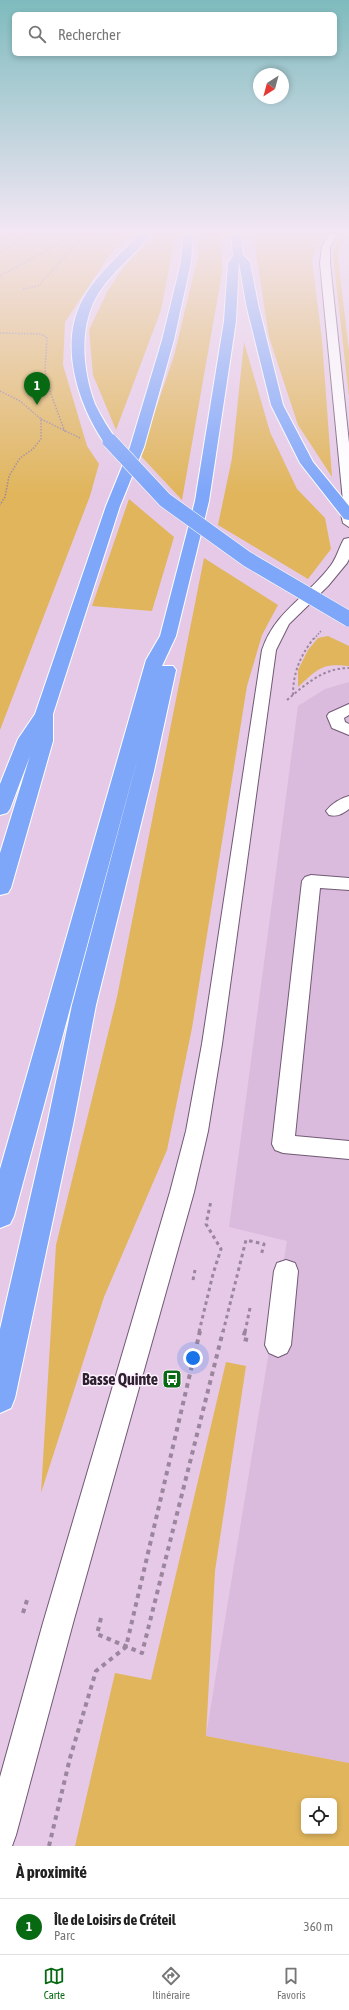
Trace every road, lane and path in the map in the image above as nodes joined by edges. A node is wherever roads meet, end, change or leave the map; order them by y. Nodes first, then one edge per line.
1 (82, 320) edge
2 (173, 320) edge
3 (230, 320) edge
4 (256, 320) edge
5 (331, 320) edge
6 (0, 333) edge
7 (0, 391) edge
8 (41, 419) junction
9 (65, 432) junction
10 (83, 439) dead end
11 (0, 505) edge
12 (348, 518) edge
13 (349, 542) edge
14 (349, 620) edge
15 (324, 626) dead end
16 (168, 636) junction
17 (349, 668) edge
18 (294, 695) junction
19 (284, 696) dead end
20 (349, 709) edge
21 (44, 714) junction
22 (349, 730) edge
23 (349, 801) edge
24 (0, 808) edge
25 (335, 811) dead end
26 (349, 884) edge
27 (0, 888) edge
28 (349, 1150) edge
29 (0, 1216) edge
30 (206, 1224) dead end
31 (261, 1258) dead end
32 (194, 1270) dead end
33 (286, 1271) dead end
34 (193, 1280) dead end
35 (251, 1302) dead end
36 (278, 1345) joint
37 (0, 1398) edge
38 (28, 1597) dead end
39 (23, 1613) dead end
40 (100, 1618) dead end
41 (126, 1647) junction
42 (0, 1835) edge
43 (49, 1846) edge

1 - 14 highway, bridge
2 - 21 highway
3 - 16 highway
4 - 12 highway
5 - 12 lane
6 - 9 path
7 - 8 path
8 - 9 path
8 - 11 path
9 - 10 path
13 - 42 lane
15 - 18 path
16 - 29 highway
16 - 37 highway
17 - 18 path
18 - 19 path
20 - 22 lane
21 - 24 highway
21 - 27 highway
23 - 25 lane
26 - 28 lane
30 - 41 path
31 - 41 path
32 - 34 path
33 - 36 lane
35 - 36 path
38 - 39 path
40 - 41 path
41 - 43 path

